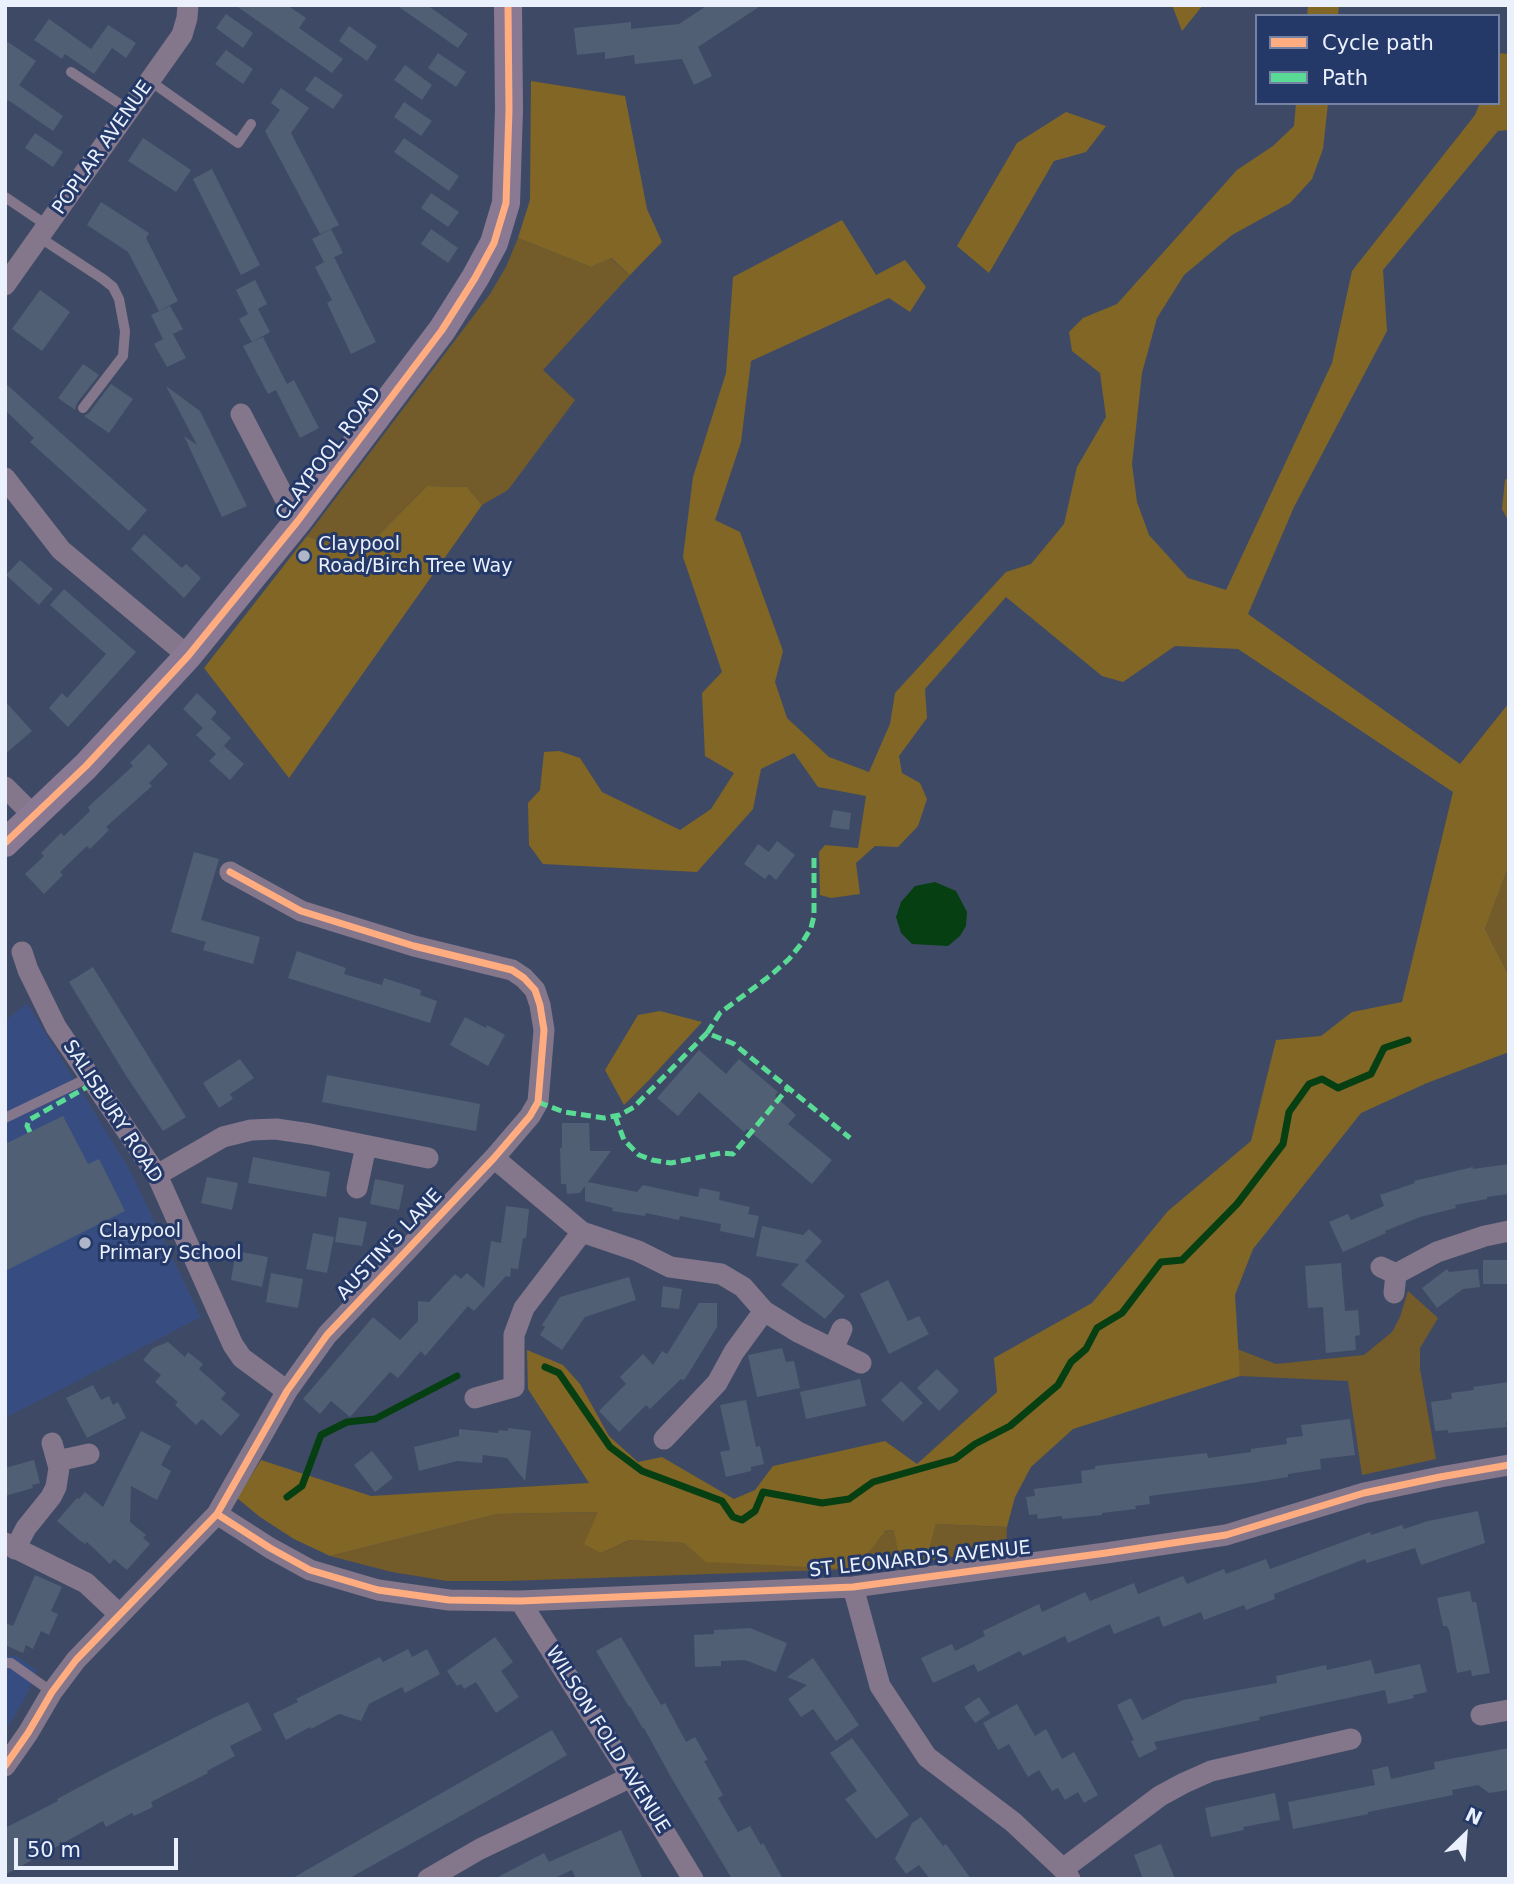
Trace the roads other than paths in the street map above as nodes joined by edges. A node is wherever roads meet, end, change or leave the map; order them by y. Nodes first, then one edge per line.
1 (188, 5) edge
2 (508, 5) edge
3 (71, 72) dead end
4 (149, 81) junction
5 (129, 110) junction
6 (251, 124) dead end
7 (5, 197) edge
8 (43, 232) junction
9 (5, 285) edge
10 (83, 408) dead end
11 (241, 414) dead end
12 (5, 478) edge
13 (298, 522) junction
14 (188, 656) junction
15 (5, 787) edge
16 (33, 815) junction
17 (5, 843) edge
18 (230, 872) dead end
19 (32, 961) dead end
20 (90, 1077) junction
21 (5, 1118) edge
22 (366, 1146) junction
23 (428, 1158) dead end
24 (494, 1158) junction
25 (157, 1175) junction
26 (357, 1188) dead end
27 (1509, 1231) edge
28 (582, 1232) junction
29 (1390, 1278) dead end
30 (764, 1311) junction
31 (842, 1329) dead end
32 (832, 1349) junction
33 (861, 1363) dead end
34 (287, 1391) junction
35 (475, 1398) dead end
36 (664, 1439) dead end
37 (89, 1454) dead end
38 (1509, 1465) edge
39 (217, 1514) junction
40 (10, 1546) edge
41 (853, 1587) junction
42 (520, 1601) junction
43 (119, 1614) junction
44 (8, 1663) edge
45 (52, 1692) junction
46 (1509, 1710) edge
47 (1481, 1715) dead end
48 (1351, 1739) dead end
49 (5, 1766) edge
50 (631, 1777) junction
51 (1067, 1874) edge
52 (428, 1879) edge
53 (693, 1879) edge

1 - 4 street, POPLAR AVENUE
2 - 13 street, CLAYPOOL ROAD
3 - 5 lane
4 - 5 street, POPLAR AVENUE
4 - 6 lane
5 - 8 street, POPLAR AVENUE
7 - 8 lane
8 - 9 street, POPLAR AVENUE
8 - 10 lane
11 - 13 street
12 - 14 street
13 - 14 street, CLAYPOOL ROAD
14 - 16 street, CLAYPOOL ROAD
15 - 16 street
16 - 17 street, CLAYPOOL ROAD
18 - 24 street, AUSTIN'S LANE
19 - 20 street, SALISBURY ROAD
20 - 21 lane
20 - 25 street, SALISBURY ROAD
22 - 23 street
22 - 25 street
22 - 26 street
24 - 28 street
24 - 34 street, AUSTIN'S LANE
25 - 34 street, SALISBURY ROAD
27 - 29 street
28 - 30 street
28 - 35 street
30 - 32 street
30 - 36 street
31 - 32 street
32 - 33 street
34 - 39 street, AUSTIN'S LANE
37 - 40 street
38 - 41 street, ST LEONARD'S AVENUE
39 - 42 street, ST LEONARD'S AVENUE
39 - 43 street, AUSTIN'S LANE
40 - 43 street
41 - 42 street, ST LEONARD'S AVENUE
41 - 51 street
42 - 50 street, WILSON FOLD AVENUE
43 - 45 street, AUSTIN'S LANE
44 - 45 lane
45 - 49 street, AUSTIN'S LANE
46 - 47 street
48 - 51 street
50 - 52 street
50 - 53 street, WILSON FOLD AVENUE

